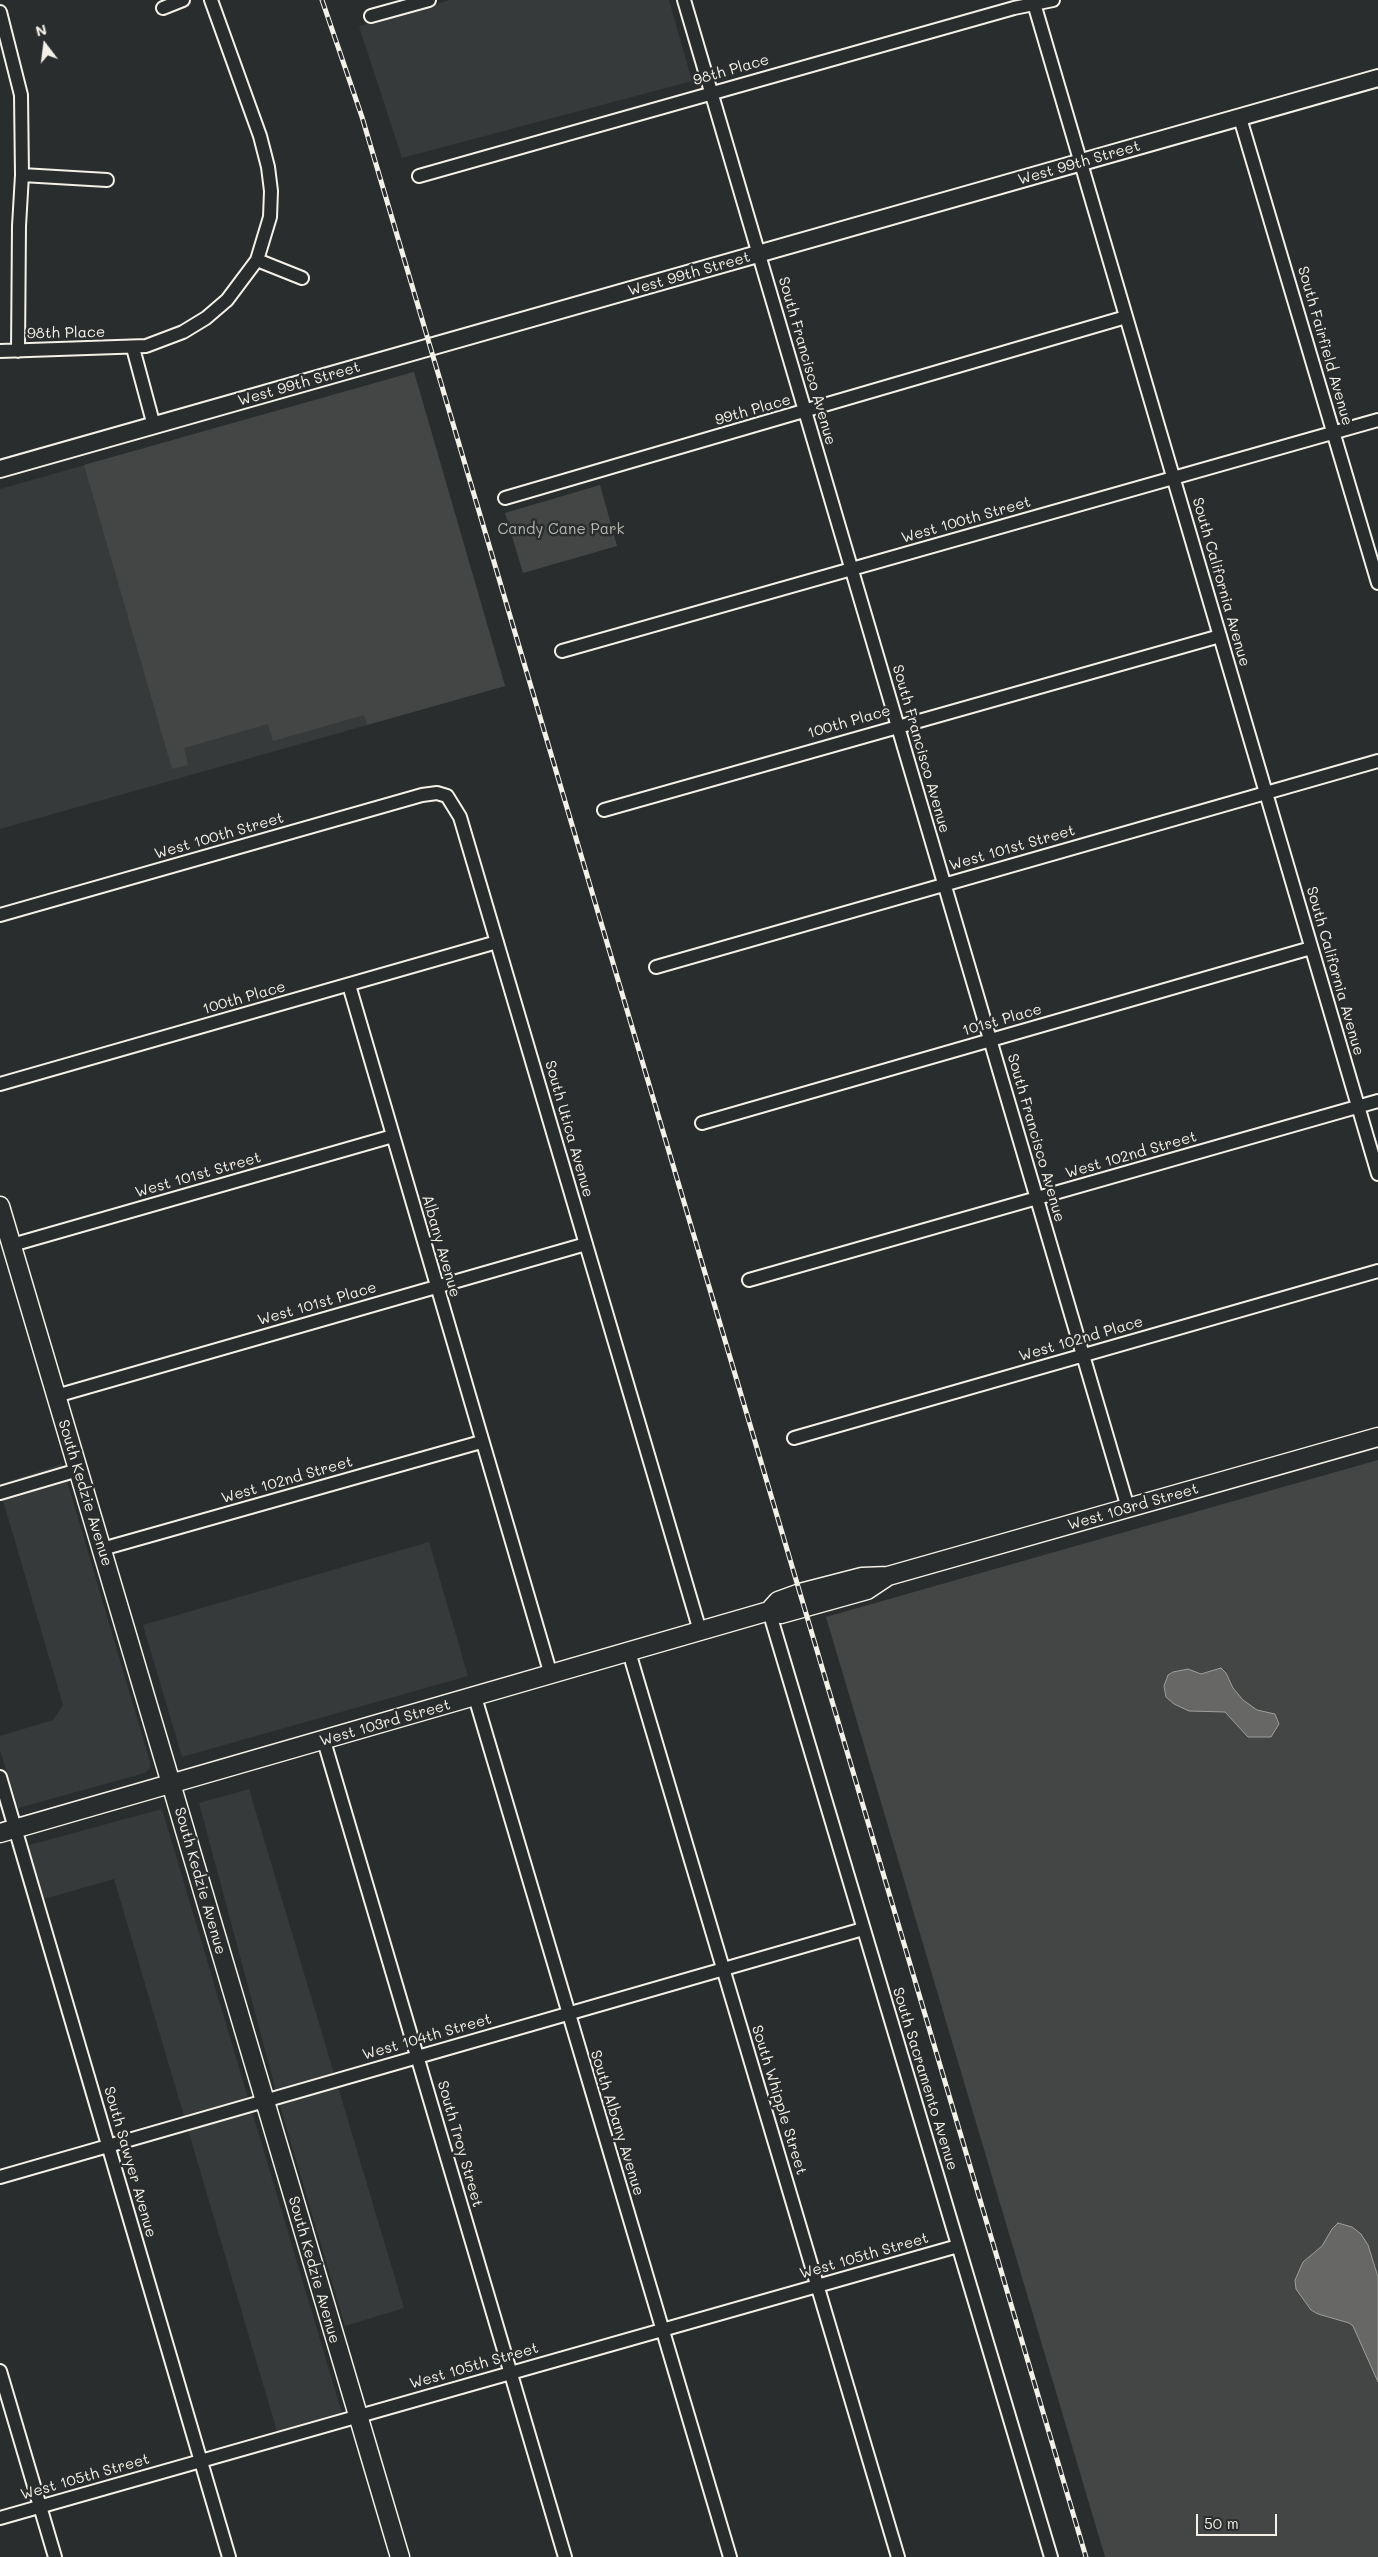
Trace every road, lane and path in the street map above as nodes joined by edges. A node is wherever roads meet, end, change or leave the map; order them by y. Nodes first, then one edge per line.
1 (184, 0) edge
2 (211, 0) edge
3 (429, 0) edge
4 (684, 0) edge
5 (1053, 0) edge
6 (1033, 2) edge
7 (164, 8) dead end
8 (0, 12) edge
9 (371, 16) dead end
10 (1378, 78) edge
11 (711, 93) junction
12 (1240, 118) junction
13 (1080, 162) junction
14 (22, 175) junction
15 (419, 176) dead end
16 (107, 180) dead end
17 (759, 255) junction
18 (256, 260) junction
19 (302, 278) dead end
20 (1126, 317) junction
21 (133, 348) junction
22 (0, 351) edge
23 (18, 351) junction
24 (805, 412) junction
25 (1378, 420) edge
26 (154, 426) junction
27 (1334, 433) junction
28 (0, 469) edge
29 (1173, 479) junction
30 (505, 498) dead end
31 (851, 570) junction
32 (1378, 583) edge
33 (1220, 636) junction
34 (562, 651) dead end
35 (897, 726) junction
36 (1378, 761) edge
37 (1266, 792) junction
38 (447, 796) joint
39 (604, 810) dead end
40 (944, 884) junction
41 (0, 915) edge
42 (497, 942) junction
43 (1312, 948) junction
44 (656, 967) dead end
45 (348, 984) junction
46 (990, 1040) junction
47 (0, 1084) edge
48 (1378, 1101) edge
49 (1358, 1107) junction
50 (702, 1123) dead end
51 (393, 1136) junction
52 (1378, 1174) edge
53 (1036, 1198) junction
54 (0, 1206) edge
55 (586, 1244) junction
56 (12, 1245) junction
57 (1378, 1271) edge
58 (749, 1280) dead end
59 (436, 1287) junction
60 (1082, 1355) junction
61 (56, 1396) junction
62 (1378, 1437) edge
63 (794, 1438) dead end
64 (481, 1442) junction
65 (78, 1470) junction
66 (0, 1493) edge
67 (1128, 1508) junction
68 (102, 1549) junction
69 (769, 1611) junction
70 (700, 1631) junction
71 (629, 1652) junction
72 (551, 1675) junction
73 (475, 1697) junction
74 (324, 1741) junction
75 (0, 1777) edge
76 (172, 1785) junction
77 (8, 1831) edge
78 (864, 1929) junction
79 (723, 1969) junction
80 (567, 2014) junction
81 (417, 2057) junction
82 (264, 2100) junction
83 (108, 2146) junction
84 (0, 2177) edge
85 (958, 2246) junction
86 (817, 2286) junction
87 (663, 2330) junction
88 (0, 2371) edge
89 (510, 2373) junction
90 (358, 2416) junction
91 (201, 2461) junction
92 (40, 2507) junction
93 (0, 2518) edge
94 (56, 2557) edge
95 (229, 2557) edge
96 (400, 2557) edge
97 (565, 2557) edge
98 (730, 2557) edge
99 (898, 2557) edge
100 (1051, 2557) edge

1 - 7 street
2 - 18 street
3 - 9 street
4 - 11 street, South Francisco Avenue
5 - 6 street, 98th Place
6 - 11 street, 98th Place
6 - 13 street, South California Avenue
8 - 14 street
10 - 12 street, West 99th Street
11 - 15 street, 98th Place
11 - 17 street, South Francisco Avenue
12 - 13 street, West 99th Street
12 - 27 street, South Fairfield Avenue
13 - 17 street, West 99th Street
13 - 20 street, South California Avenue
14 - 16 street
14 - 23 street
17 - 24 street, South Francisco Avenue
17 - 26 street, West 99th Street
18 - 19 street
18 - 21 street
20 - 24 street, 99th Place
20 - 29 street, South California Avenue
21 - 23 street, 98th Place
21 - 26 street
22 - 23 street, 98th Place
24 - 30 street, 99th Place
24 - 31 street, South Francisco Avenue
25 - 27 street, West 100th Street
26 - 28 street, West 99th Street
27 - 29 street, West 100th Street
27 - 32 street, South Fairfield Avenue
29 - 31 street, West 100th Street
29 - 33 street, South California Avenue
31 - 34 street, West 100th Street
31 - 35 street, South Francisco Avenue
33 - 35 street, 100th Place
33 - 37 street, South California Avenue
35 - 39 street, 100th Place
35 - 40 street, South Francisco Avenue
36 - 37 street, West 101st Street
37 - 40 street, West 101st Street
37 - 43 street, South California Avenue
38 - 41 street, West 100th Street
38 - 42 street, South Utica Avenue
40 - 44 street, West 101st Street
40 - 46 street, South Francisco Avenue
42 - 45 street, 100th Place
42 - 55 street, South Utica Avenue
43 - 46 street, 101st Place
43 - 49 street, South California Avenue
45 - 47 street, 100th Place
45 - 51 street, Albany Avenue
46 - 50 street, 101st Place
46 - 53 street, South Francisco Avenue
48 - 49 street, West 102nd Street
49 - 52 street, South California Avenue
49 - 53 street, West 102nd Street
51 - 56 street, West 101st Street
51 - 59 street, Albany Avenue
53 - 58 street, West 102nd Street
53 - 60 street, South Francisco Avenue
54 - 56 main road, South Kedzie Avenue
55 - 59 street, West 101st Place
55 - 70 street, South Utica Avenue
56 - 61 main road, South Kedzie Avenue
57 - 60 street, West 102nd Place
59 - 61 street, West 101st Place
59 - 64 street, Albany Avenue
60 - 63 street, West 102nd Place
60 - 67 street, South Francisco Avenue
61 - 65 main road, South Kedzie Avenue
62 - 67 main road, West 103rd Street
64 - 68 street, West 102nd Street
64 - 72 street, Albany Avenue
65 - 66 street
65 - 68 main road, South Kedzie Avenue
67 - 69 main road, West 103rd Street
68 - 76 main road, South Kedzie Avenue
69 - 70 main road, West 103rd Street
69 - 78 street, South Sacramento Avenue
70 - 71 main road, West 103rd Street
71 - 72 main road, West 103rd Street
71 - 79 street, South Whipple Street
72 - 73 main road, West 103rd Street
73 - 74 main road, West 103rd Street
73 - 80 street, South Albany Avenue
74 - 76 main road, West 103rd Street
74 - 81 street, South Troy Street
75 - 77 street, South Sawyer Avenue
76 - 77 main road, West 103rd Street
76 - 82 main road, South Kedzie Avenue
77 - 83 street, South Sawyer Avenue
78 - 79 street, West 104th Street
78 - 85 street, South Sacramento Avenue
79 - 80 street, West 104th Street
79 - 86 street, South Whipple Street
80 - 81 street, West 104th Street
80 - 87 street, South Albany Avenue
81 - 82 street, West 104th Street
81 - 89 street, South Troy Street
82 - 83 street, West 104th Street
82 - 90 main road, South Kedzie Avenue
83 - 84 street, West 104th Street
83 - 91 street, South Sawyer Avenue
85 - 86 street, West 105th Street
85 - 100 street, South Sacramento Avenue
86 - 87 street, West 105th Street
86 - 99 street, South Whipple Street
87 - 89 street, West 105th Street
87 - 98 street, South Albany Avenue
88 - 92 street
89 - 90 street, West 105th Street
89 - 97 street, South Troy Street
90 - 91 street, West 105th Street
90 - 96 main road, South Kedzie Avenue
91 - 92 street, West 105th Street
91 - 95 street, South Sawyer Avenue
92 - 93 street, West 105th Street
92 - 94 street

